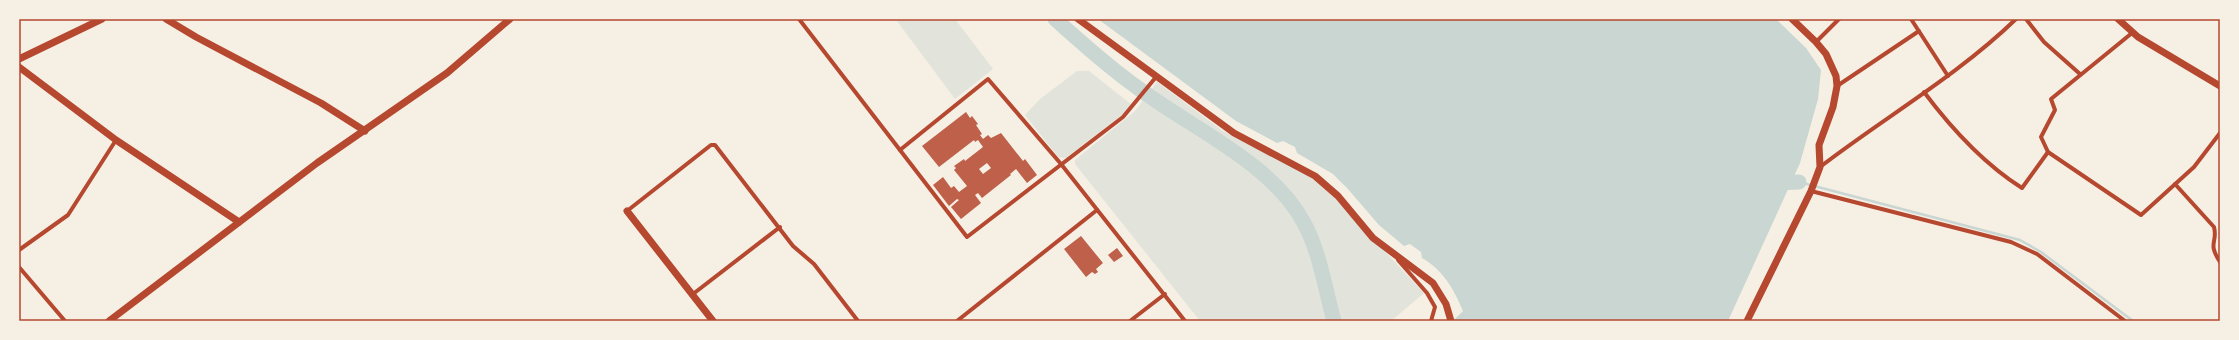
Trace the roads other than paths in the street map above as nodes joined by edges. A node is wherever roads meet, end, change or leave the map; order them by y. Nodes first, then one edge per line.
1 (102, 19) edge
2 (166, 19) edge
3 (510, 19) edge
4 (799, 19) edge
5 (1078, 19) edge
6 (1792, 19) edge
7 (1839, 19) edge
8 (1911, 19) edge
9 (2016, 19) edge
10 (2026, 19) edge
11 (2118, 19) edge
12 (1919, 31) junction
13 (2132, 33) junction
14 (1816, 42) junction
15 (19, 59) edge
16 (19, 67) edge
17 (2080, 74) junction
18 (1948, 76) junction
19 (1156, 77) junction
20 (1837, 86) junction
21 (2220, 86) edge
22 (1924, 92) junction
23 (364, 131) junction
24 (2220, 133) edge
25 (116, 140) junction
26 (900, 150) junction
27 (2048, 152) junction
28 (1061, 164) junction
29 (1820, 167) junction
30 (2175, 184) junction
31 (1811, 191) junction
32 (1097, 210) junction
33 (627, 211) joint
34 (239, 222) junction
35 (780, 227) junction
36 (1386, 248) junction
37 (19, 250) edge
38 (2220, 262) edge
39 (19, 267) edge
40 (693, 294) junction
41 (1164, 294) junction
42 (1451, 320) edge
43 (65, 321) edge
44 (110, 321) edge
45 (713, 321) edge
46 (858, 321) edge
47 (958, 321) edge
48 (1130, 321) edge
49 (1185, 321) edge
50 (1431, 321) edge
51 (1747, 321) edge
52 (2125, 321) edge

1 - 15 street
2 - 23 street
3 - 23 street
4 - 26 street
5 - 19 street
6 - 14 street
7 - 14 street
8 - 12 street
9 - 18 street
10 - 17 street
11 - 13 street
12 - 18 street
12 - 20 street
13 - 17 street
13 - 21 street
14 - 20 street
16 - 25 street
17 - 27 street
18 - 22 street
19 - 28 street
19 - 36 street
20 - 29 street
22 - 27 street
22 - 29 street
23 - 34 street
24 - 30 street
25 - 34 street
25 - 37 street
26 - 28 street
26 - 28 street
27 - 30 street
28 - 32 street
29 - 31 street
30 - 38 street
31 - 51 street
31 - 52 street
32 - 41 street
32 - 47 street
33 - 35 street
33 - 40 street
34 - 44 street
35 - 40 street
35 - 46 street
36 - 42 street
36 - 50 street
39 - 43 street
40 - 45 street
41 - 48 street
41 - 49 street

